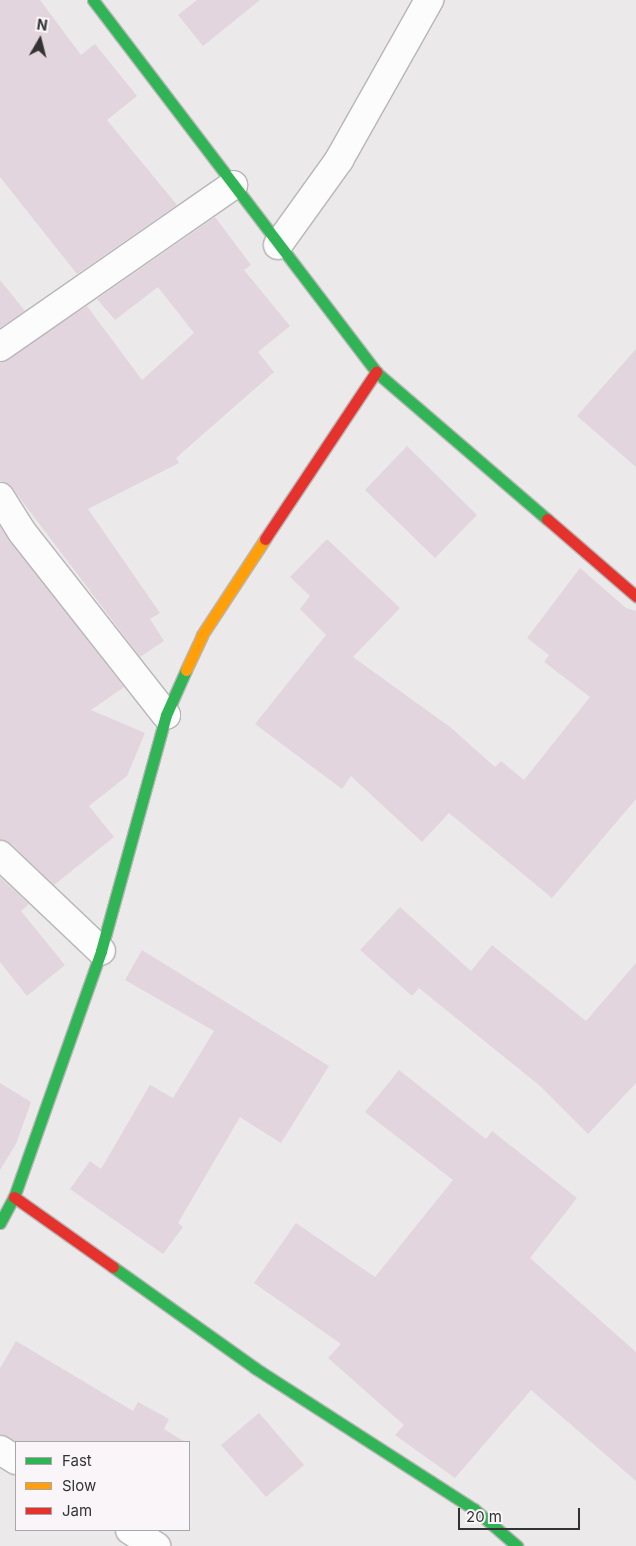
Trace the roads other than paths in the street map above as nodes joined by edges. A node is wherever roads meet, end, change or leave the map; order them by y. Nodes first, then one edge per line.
1 (93, 0) edge
2 (429, 0) edge
3 (233, 185) junction
4 (278, 245) junction
5 (0, 347) edge
6 (376, 372) junction
7 (0, 497) edge
8 (636, 596) edge
9 (166, 715) junction
10 (0, 855) edge
11 (101, 951) junction
12 (14, 1196) junction
13 (0, 1223) edge
14 (0, 1450) edge
15 (15, 1459) edge
16 (132, 1531) edge
17 (156, 1546) edge
18 (517, 1546) edge

1 - 3 street
2 - 4 street
3 - 4 street
3 - 5 street
4 - 6 street
6 - 8 street
6 - 9 street
7 - 9 street
9 - 11 street
10 - 11 street
11 - 12 street
12 - 13 street
12 - 18 street
14 - 15 street
16 - 17 street

